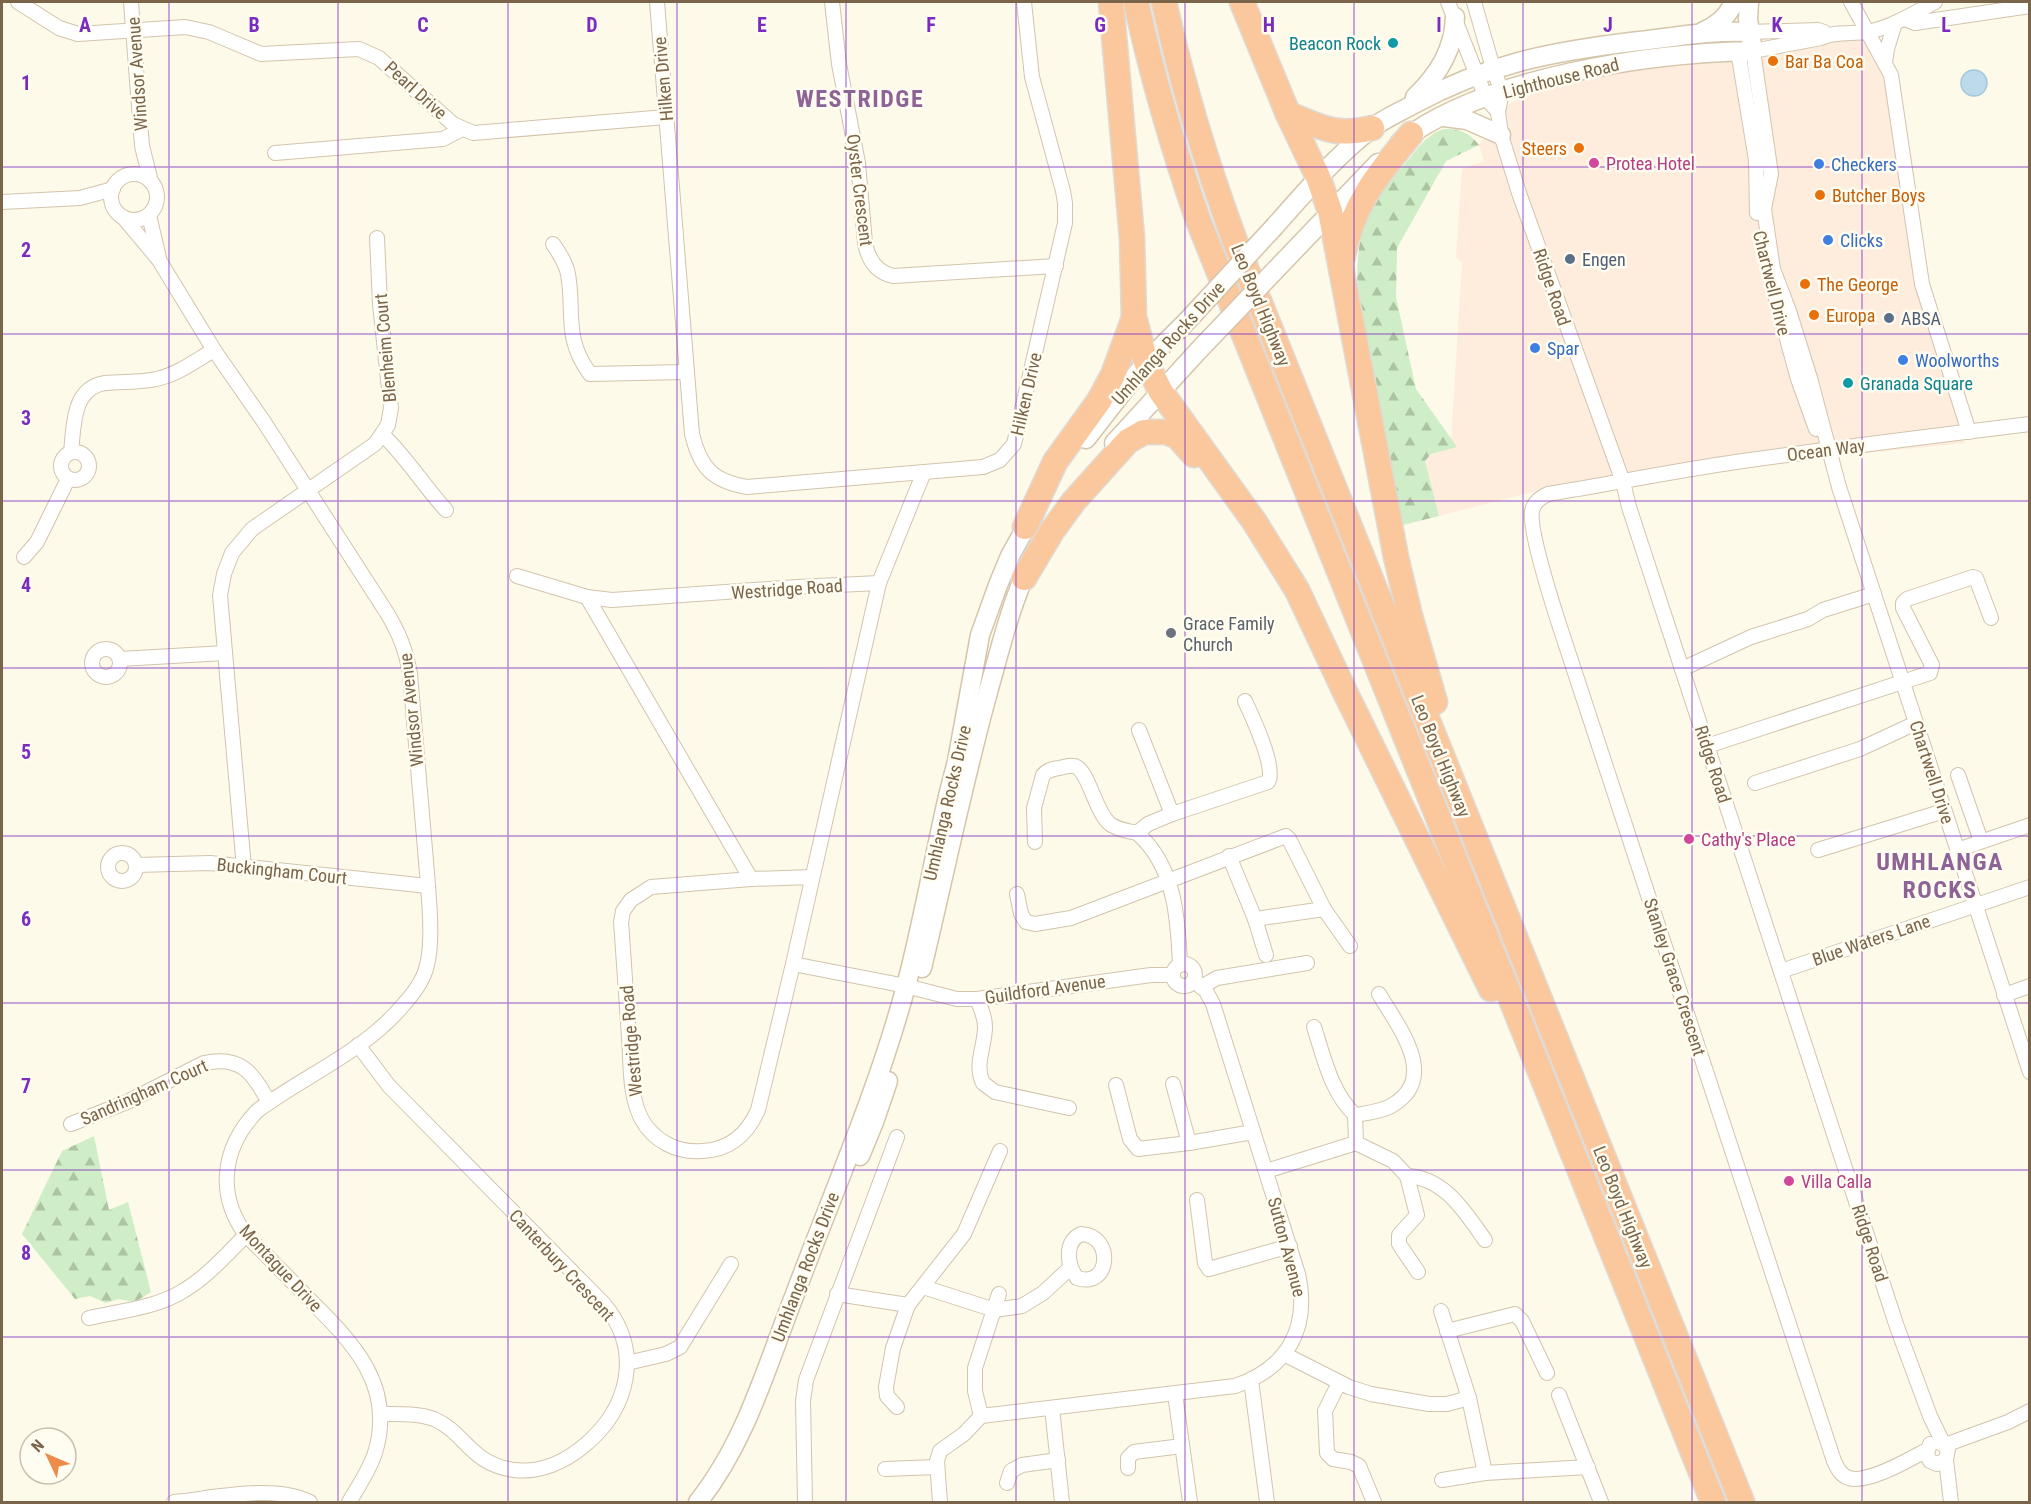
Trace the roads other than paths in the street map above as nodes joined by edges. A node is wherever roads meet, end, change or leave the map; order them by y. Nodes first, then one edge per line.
1 (18, 2) edge
2 (131, 2) edge
3 (657, 2) edge
4 (832, 2) edge
5 (1024, 2) edge
6 (1111, 2) edge
7 (1136, 2) edge
8 (1164, 2) edge
9 (1242, 2) edge
10 (1474, 2) edge
11 (1736, 2) edge
12 (1749, 2) edge
13 (1851, 2) edge
14 (1935, 2) edge
15 (1990, 6) edge
16 (2030, 6) edge
17 (1452, 9) edge
18 (1900, 21) junction
19 (133, 30) junction
20 (1743, 32) junction
21 (1868, 32) junction
22 (1698, 34) junction
23 (1829, 34) junction
24 (1746, 51) junction
25 (1885, 63) junction
26 (1485, 71) junction
27 (1494, 95) junction
28 (1398, 113) junction
29 (1288, 114) junction
30 (666, 117) junction
31 (1435, 118) junction
32 (1372, 128) junction
33 (462, 129) junction
34 (1411, 134) junction
35 (1501, 135) junction
36 (142, 146) junction
37 (274, 153) dead end
38 (130, 175) junction
39 (1318, 177) junction
40 (151, 182) junction
41 (113, 189) junction
42 (80, 198) junction
43 (2, 202) edge
44 (1330, 211) junction
45 (119, 214) junction
46 (149, 215) junction
47 (377, 238) dead end
48 (553, 244) dead end
49 (159, 260) junction
50 (1341, 264) junction
51 (1056, 266) junction
52 (1134, 317) junction
53 (214, 350) junction
54 (1146, 362) junction
55 (686, 372) junction
56 (1161, 392) junction
57 (2030, 424) edge
58 (1969, 432) junction
59 (383, 435) junction
60 (1826, 449) junction
61 (71, 452) junction
62 (924, 472) junction
63 (68, 479) junction
64 (1623, 482) junction
65 (308, 490) junction
66 (446, 510) dead end
67 (1025, 527) junction
68 (24, 557) dead end
69 (516, 576) dead end
70 (1024, 578) junction
71 (879, 583) junction
72 (1298, 590) junction
73 (1874, 594) junction
74 (587, 597) junction
75 (1991, 618) dead end
76 (225, 653) junction
77 (120, 659) dead end
78 (1682, 669) junction
79 (1903, 683) junction
80 (1245, 701) dead end
81 (1916, 723) junction
82 (1139, 730) dead end
83 (1707, 746) junction
84 (1958, 775) dead end
85 (1755, 783) dead end
86 (1944, 811) junction
87 (1172, 814) junction
88 (2030, 825) edge
89 (1137, 833) junction
90 (1035, 842) dead end
91 (1981, 842) junction
92 (1818, 850) dead end
93 (1957, 850) junction
94 (1229, 856) junction
95 (136, 865) dead end
96 (244, 868) junction
97 (812, 877) junction
98 (751, 879) junction
99 (1167, 881) junction
100 (428, 886) junction
101 (2030, 887) edge
102 (1017, 894) dead end
103 (1974, 904) junction
104 (1324, 909) junction
105 (1255, 919) junction
106 (1350, 946) dead end
107 (1266, 956) dead end
108 (794, 963) junction
109 (1307, 963) dead end
110 (1177, 970) junction
111 (1781, 971) junction
112 (1198, 984) junction
113 (2030, 986) edge
114 (911, 988) junction
115 (1379, 994) dead end
116 (2004, 995) junction
117 (977, 999) junction
118 (1314, 1028) dead end
119 (1553, 1029) junction
120 (358, 1046) junction
121 (2030, 1072) edge
122 (1173, 1084) dead end
123 (1116, 1085) dead end
124 (269, 1102) junction
125 (1069, 1108) dead end
126 (1355, 1115) junction
127 (71, 1124) dead end
128 (1253, 1132) junction
129 (897, 1137) dead end
130 (1189, 1143) junction
131 (1356, 1143) junction
132 (999, 1151) dead end
133 (1579, 1167) junction
134 (1266, 1171) junction
135 (1407, 1176) junction
136 (1197, 1200) dead end
137 (246, 1235) junction
138 (1485, 1240) dead end
139 (1290, 1246) junction
140 (731, 1264) dead end
141 (1070, 1268) dead end
142 (1418, 1272) dead end
143 (923, 1287) junction
144 (837, 1294) junction
145 (999, 1294) dead end
146 (908, 1305) junction
147 (995, 1310) junction
148 (1441, 1311) dead end
149 (89, 1318) dead end
150 (1447, 1331) junction
151 (1284, 1354) junction
152 (627, 1363) junction
153 (1547, 1373) dead end
154 (1251, 1380) junction
155 (1339, 1383) junction
156 (1175, 1394) junction
157 (1559, 1395) dead end
158 (1469, 1398) junction
159 (897, 1407) dead end
160 (1052, 1408) junction
161 (2030, 1412) edge
162 (380, 1414) junction
163 (981, 1416) junction
164 (1182, 1446) junction
165 (1938, 1453) junction
166 (1058, 1460) junction
167 (937, 1467) junction
168 (1588, 1467) junction
169 (1128, 1468) dead end
170 (885, 1469) dead end
171 (1485, 1473) junction
172 (1442, 1480) dead end
173 (1006, 1483) dead end
174 (1950, 1499) edge
175 (174, 1503) edge
176 (310, 1503) edge
177 (349, 1503) edge
178 (698, 1503) edge
179 (708, 1503) edge
180 (805, 1503) edge
181 (940, 1503) edge
182 (1062, 1503) edge
183 (1190, 1503) edge
184 (1267, 1503) edge
185 (1374, 1503) edge
186 (1601, 1503) edge
187 (1713, 1503) edge
188 (1742, 1503) edge

1 - 19 street, Pearl Drive
2 - 19 street, Windsor Avenue
3 - 30 street, Hilken Drive
4 - 51 street, Oyster Crescent
5 - 51 street, Hilken Drive
6 - 52 highway
7 - 133 highway, Leo Boyd Highway
8 - 119 highway, Leo Boyd Highway
9 - 29 highway
10 - 26 street
11 - 20 main road
11 - 22 main road
12 - 20 main road
13 - 21 street
14 - 18 street
15 - 16 street
15 - 18 street
17 - 26 street
17 - 28 main road
18 - 21 street, Lighthouse Road
18 - 25 street
19 - 33 street, Pearl Drive
19 - 36 street, Windsor Avenue
20 - 22 main road, Lighthouse Road
20 - 23 street, Lighthouse Road
20 - 24 main road
21 - 23 street, Lighthouse Road
21 - 25 street
22 - 26 main road, Lighthouse Road
23 - 24 street, Lighthouse Road
24 - 27 main road, Lighthouse Road
24 - 60 street, Chartwell Drive
25 - 58 street
26 - 27 street
26 - 28 main road, Lighthouse Road
27 - 31 main road, Lighthouse Road
27 - 35 street, Ridge Road
28 - 32 main road, Lighthouse Road
29 - 32 highway
29 - 39 highway
30 - 33 street, Pearl Drive
30 - 55 street, Hilken Drive
31 - 34 main road, Lighthouse Road
31 - 35 main road
32 - 39 main road, Lighthouse Road
33 - 37 street
34 - 44 main road, Lighthouse Road
34 - 50 highway
35 - 64 street, Ridge Road
36 - 38 street, Windsor Avenue
36 - 40 street, Windsor Avenue
38 - 40 street
38 - 41 street
39 - 44 highway
39 - 54 main road, Umhlanga Rocks Drive, bridge
40 - 46 street
41 - 42 street
41 - 45 street
42 - 43 street
42 - 45 street
44 - 50 highway
44 - 56 main road, Umhlanga Rocks Drive, bridge
45 - 46 street
45 - 49 street, Windsor Avenue
46 - 49 street, Windsor Avenue
47 - 59 street, Blenheim Court
48 - 55 street
49 - 53 street, Windsor Avenue
50 - 119 highway
51 - 62 street, Hilken Drive
52 - 54 highway
52 - 67 highway
53 - 61 street
53 - 65 street, Windsor Avenue
54 - 56 highway
54 - 67 main road, Umhlanga Rocks Drive
55 - 62 street, Hilken Drive
56 - 70 main road, Umhlanga Rocks Drive
56 - 72 highway
57 - 58 street, Ocean Way
58 - 60 street, Ocean Way
59 - 65 street
59 - 66 street
60 - 64 street, Ocean Way
60 - 73 street, Chartwell Drive
61 - 63 street
61 - 63 street
62 - 71 street, Westridge Road
63 - 68 street
64 - 78 street, Ridge Road
64 - 165 street, Stanley Grace Crescent
65 - 76 street
65 - 100 street, Windsor Avenue
67 - 114 main road, Umhlanga Rocks Drive
69 - 74 street, Westridge Road
70 - 72 highway
70 - 114 main road, Umhlanga Rocks Drive
71 - 74 street, Westridge Road
71 - 97 street, Westridge Road
72 - 133 highway
73 - 78 street
73 - 79 street, Chartwell Drive
74 - 98 street
75 - 79 street
76 - 77 street
76 - 96 street
78 - 83 street, Ridge Road
79 - 81 street, Chartwell Drive
79 - 83 street
80 - 87 street
81 - 85 street
81 - 86 street, Chartwell Drive
82 - 87 street
83 - 111 street, Ridge Road
84 - 91 street
86 - 92 street
86 - 93 street, Chartwell Drive
87 - 89 street
88 - 91 street
89 - 90 street
89 - 99 street
91 - 93 street
93 - 103 street, Chartwell Drive
94 - 99 street
94 - 104 street
94 - 105 street
95 - 96 street, Buckingham Court
96 - 100 street, Buckingham Court
97 - 98 street, Westridge Road
97 - 108 street, Westridge Road
98 - 108 street, Westridge Road
99 - 102 street
99 - 110 street
100 - 120 street, Montague Drive
101 - 103 street, Blue Waters Lane
103 - 111 street, Blue Waters Lane
103 - 116 street, Chartwell Drive
104 - 105 street
104 - 106 street
105 - 107 street
108 - 114 street
109 - 112 street
110 - 112 street, Sutton Avenue
110 - 117 street, Guildford Avenue
111 - 165 street, Ridge Road
112 - 128 street, Sutton Avenue
113 - 116 street
114 - 117 street, Guildford Avenue
114 - 178 main road, Umhlanga Rocks Drive
114 - 179 main road, Umhlanga Rocks Drive
115 - 126 street
116 - 121 street, Chartwell Drive
117 - 125 street
118 - 126 street
119 - 188 highway, Leo Boyd Highway
120 - 124 street, Montague Drive
120 - 152 street, Canterbury Crescent
122 - 130 street
123 - 130 street
124 - 127 street, Sandringham Court
124 - 137 street, Montague Drive
126 - 131 street
128 - 130 street
128 - 134 street, Sutton Avenue
129 - 144 street
131 - 134 street
131 - 135 street
132 - 143 street
133 - 187 highway, Leo Boyd Highway
134 - 139 street, Sutton Avenue
135 - 138 street
135 - 142 street
136 - 139 street
137 - 149 street
137 - 162 street, Montague Drive
139 - 151 street, Sutton Avenue
140 - 152 street
141 - 147 street
143 - 146 street
143 - 147 street
144 - 146 street
144 - 180 street
145 - 147 street
146 - 159 street
147 - 163 street
148 - 150 street
150 - 153 street
150 - 158 street
151 - 154 street, Sutton Avenue
151 - 155 street
152 - 162 street, Canterbury Crescent
154 - 156 street, Sutton Avenue
154 - 184 street
155 - 158 street
155 - 185 street
156 - 160 street, Sutton Avenue
156 - 164 street
157 - 168 street
158 - 171 street
160 - 163 street, Sutton Avenue
160 - 166 street
161 - 165 street, Stanley Grace Crescent
162 - 177 street, Montague Drive
163 - 167 street
164 - 169 street
164 - 183 street
165 - 174 street, Ridge Road
166 - 173 street
166 - 182 street
167 - 170 street
167 - 181 street
168 - 171 street
168 - 186 street
171 - 172 street
175 - 176 street

